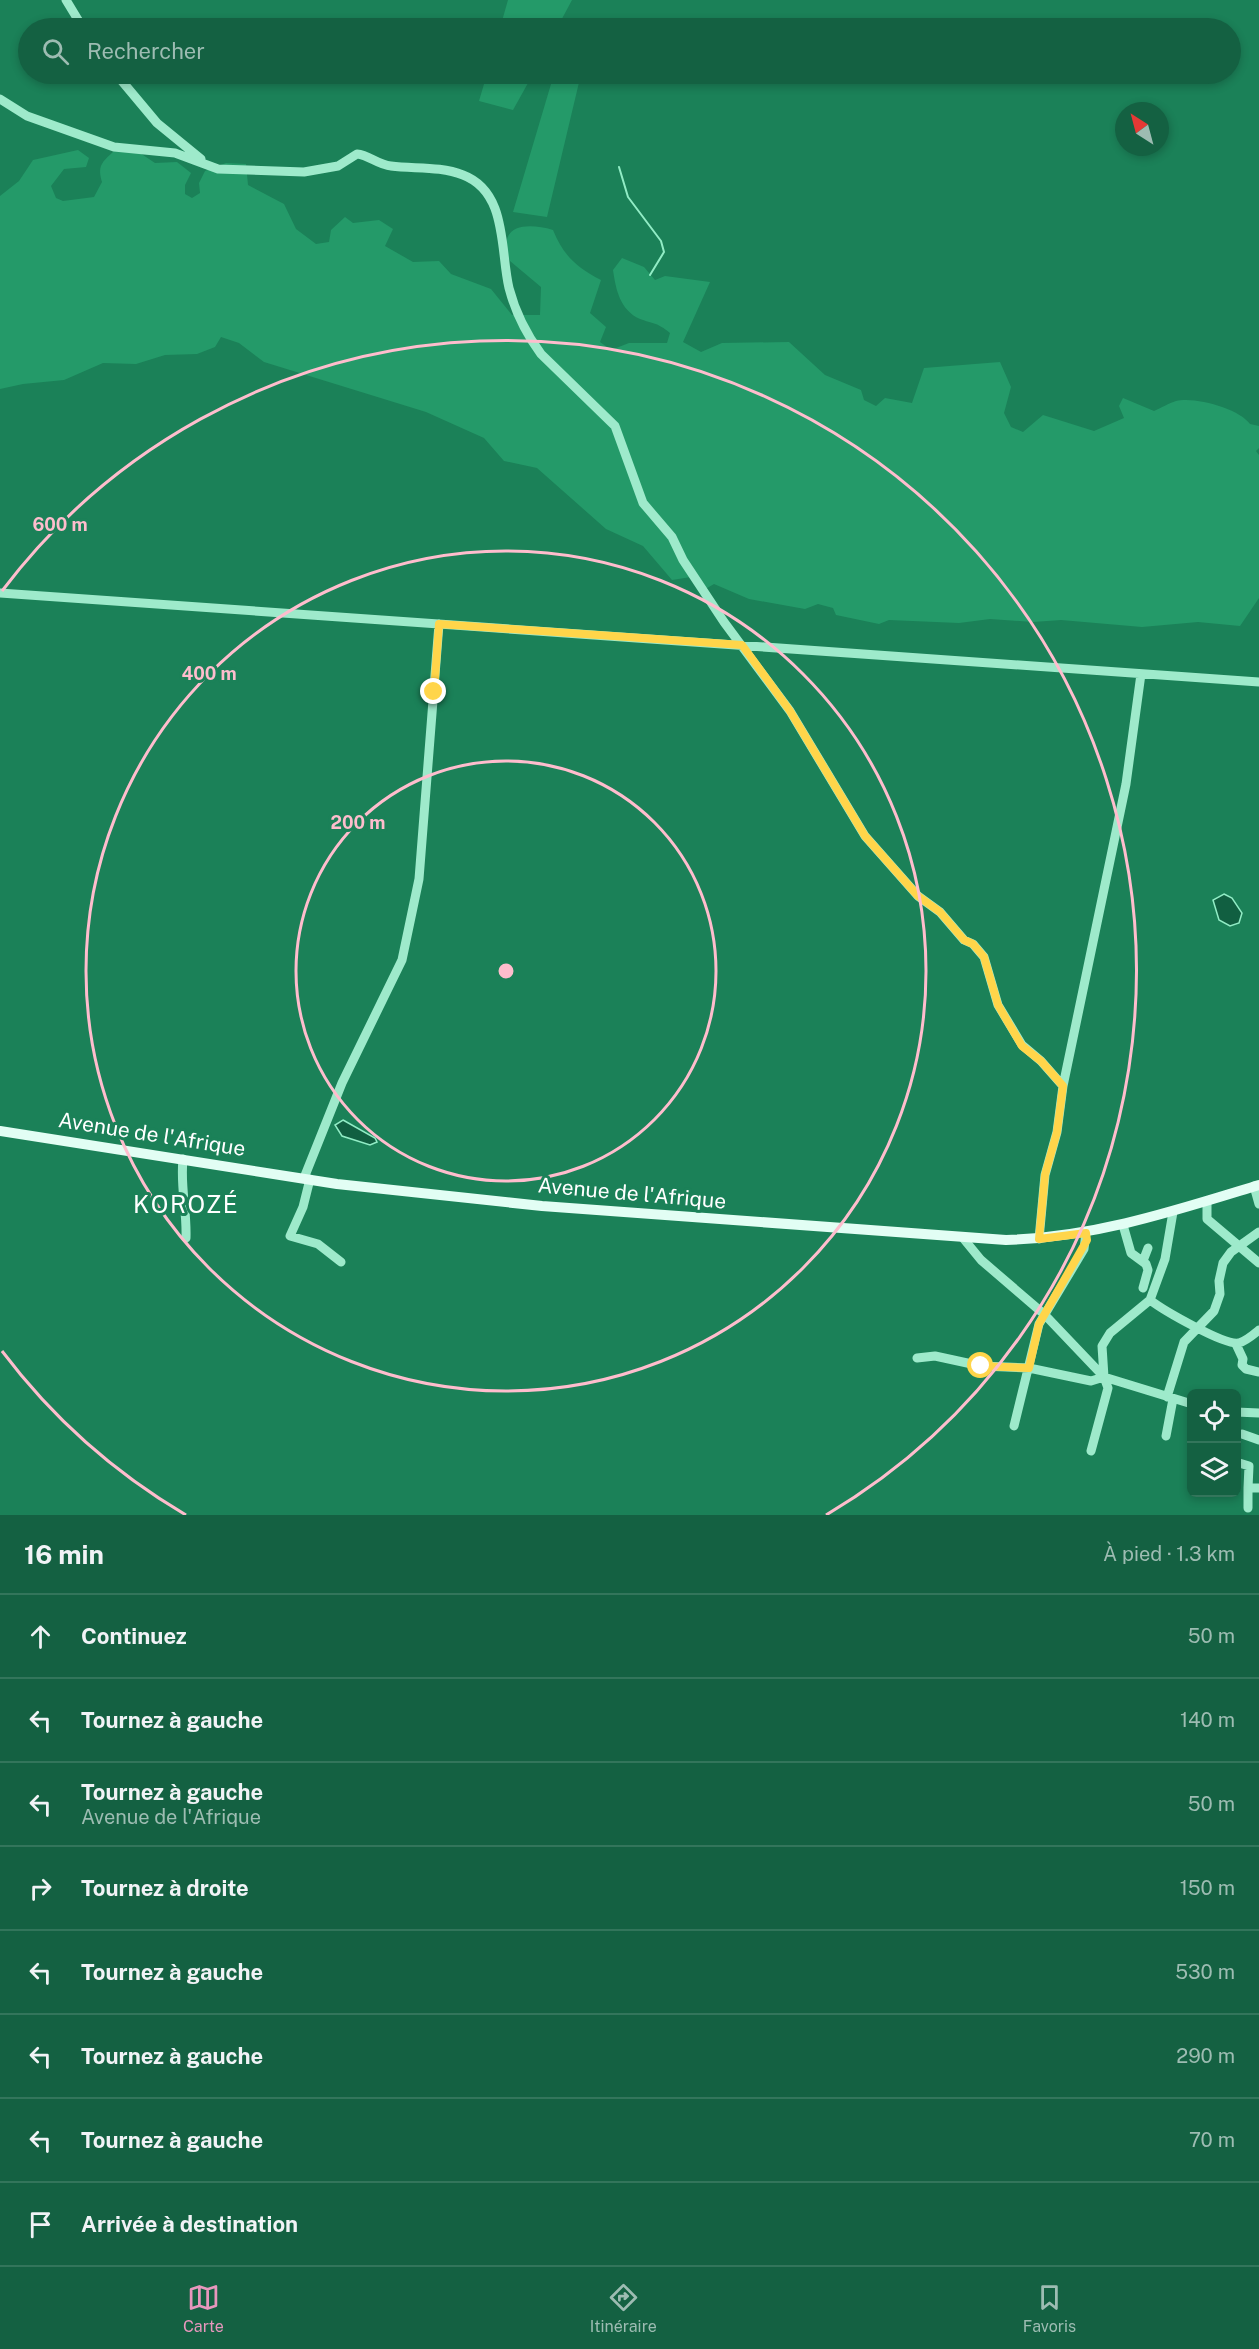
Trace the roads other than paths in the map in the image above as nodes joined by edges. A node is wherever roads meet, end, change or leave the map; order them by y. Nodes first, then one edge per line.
1 (66, 0) edge
2 (77, 18) edge
3 (124, 84) edge
4 (0, 99) edge
5 (208, 164) junction
6 (0, 593) edge
7 (439, 624) junction
8 (742, 645) junction
9 (1141, 674) junction
10 (1259, 682) edge
11 (1063, 1086) junction
12 (0, 1131) edge
13 (183, 1159) junction
14 (307, 1179) junction
15 (1256, 1186) edge
16 (1207, 1201) junction
17 (1259, 1204) edge
18 (1173, 1212) junction
19 (1123, 1225) junction
20 (1259, 1232) edge
21 (1086, 1233) junction
22 (186, 1238) dead end
23 (963, 1238) junction
24 (1039, 1239) junction
25 (1241, 1247) junction
26 (1148, 1248) dead end
27 (1143, 1261) junction
28 (341, 1262) dead end
29 (1259, 1263) edge
30 (1143, 1288) dead end
31 (1150, 1299) junction
32 (1045, 1315) junction
33 (1197, 1327) junction
34 (1259, 1330) edge
35 (1236, 1344) junction
36 (917, 1358) dead end
37 (1029, 1368) junction
38 (1259, 1372) edge
39 (1104, 1377) junction
40 (1170, 1398) junction
41 (1187, 1403) edge
42 (1241, 1412) edge
43 (1259, 1413) edge
44 (1014, 1426) dead end
45 (1242, 1434) dead end
46 (1166, 1436) dead end
47 (1259, 1440) edge
48 (1091, 1451) dead end
49 (1254, 1465) edge
50 (1248, 1488) junction
51 (1259, 1488) edge
52 (1248, 1508) dead end

1 - 2 street
3 - 5 street
4 - 5 street
5 - 8 street
6 - 7 street
7 - 8 street
7 - 14 street
8 - 9 street
8 - 11 street
9 - 10 street
9 - 11 street
11 - 24 street
12 - 13 main road, Avenue de l'Afrique
13 - 14 main road, Avenue de l'Afrique
13 - 22 street
14 - 23 main road, Avenue de l'Afrique
14 - 28 street
15 - 16 main road, Avenue de l'Afrique
15 - 17 street
16 - 18 main road, Avenue de l'Afrique
16 - 25 street
18 - 19 main road, Avenue de l'Afrique
18 - 31 street
19 - 21 main road, Avenue de l'Afrique
19 - 27 street
20 - 25 street
21 - 24 main road, Avenue de l'Afrique
21 - 32 street
23 - 24 main road, Avenue de l'Afrique
23 - 32 street
25 - 29 street
25 - 33 street
26 - 27 street
27 - 30 street
31 - 33 street
31 - 39 street
32 - 37 street
32 - 39 street
33 - 35 street
33 - 40 street
34 - 35 street
35 - 38 street
36 - 37 street
37 - 39 street
37 - 44 street
39 - 40 street
39 - 48 street
40 - 41 street
40 - 46 street
42 - 43 street
45 - 47 street
49 - 50 street
50 - 51 street
50 - 52 street

